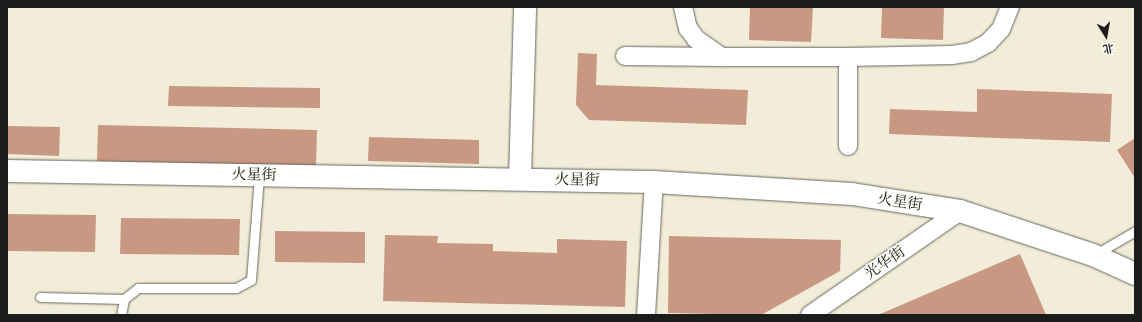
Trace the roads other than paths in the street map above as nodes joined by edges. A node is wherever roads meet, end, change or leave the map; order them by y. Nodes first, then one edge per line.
1 (525, 7) edge
2 (683, 7) edge
3 (1010, 7) edge
4 (625, 56) dead end
5 (722, 56) junction
6 (848, 57) junction
7 (848, 146) dead end
8 (7, 171) edge
9 (259, 175) junction
10 (520, 179) junction
11 (654, 182) junction
12 (960, 211) junction
13 (1135, 231) edge
14 (1093, 255) junction
15 (1135, 274) edge
16 (40, 297) dead end
17 (124, 299) junction
18 (121, 315) edge
19 (646, 315) edge
20 (810, 315) edge

1 - 10 street
2 - 5 street
3 - 6 street
4 - 5 street
5 - 6 street
6 - 7 street
8 - 9 street, 火星街
9 - 10 street, 火星街
9 - 17 lane
10 - 11 street, 火星街
11 - 12 street, 火星街
11 - 19 street
12 - 14 street, 火星街
12 - 20 street, 光华街
13 - 14 lane
14 - 15 street, 火星街
16 - 17 lane
17 - 18 lane

